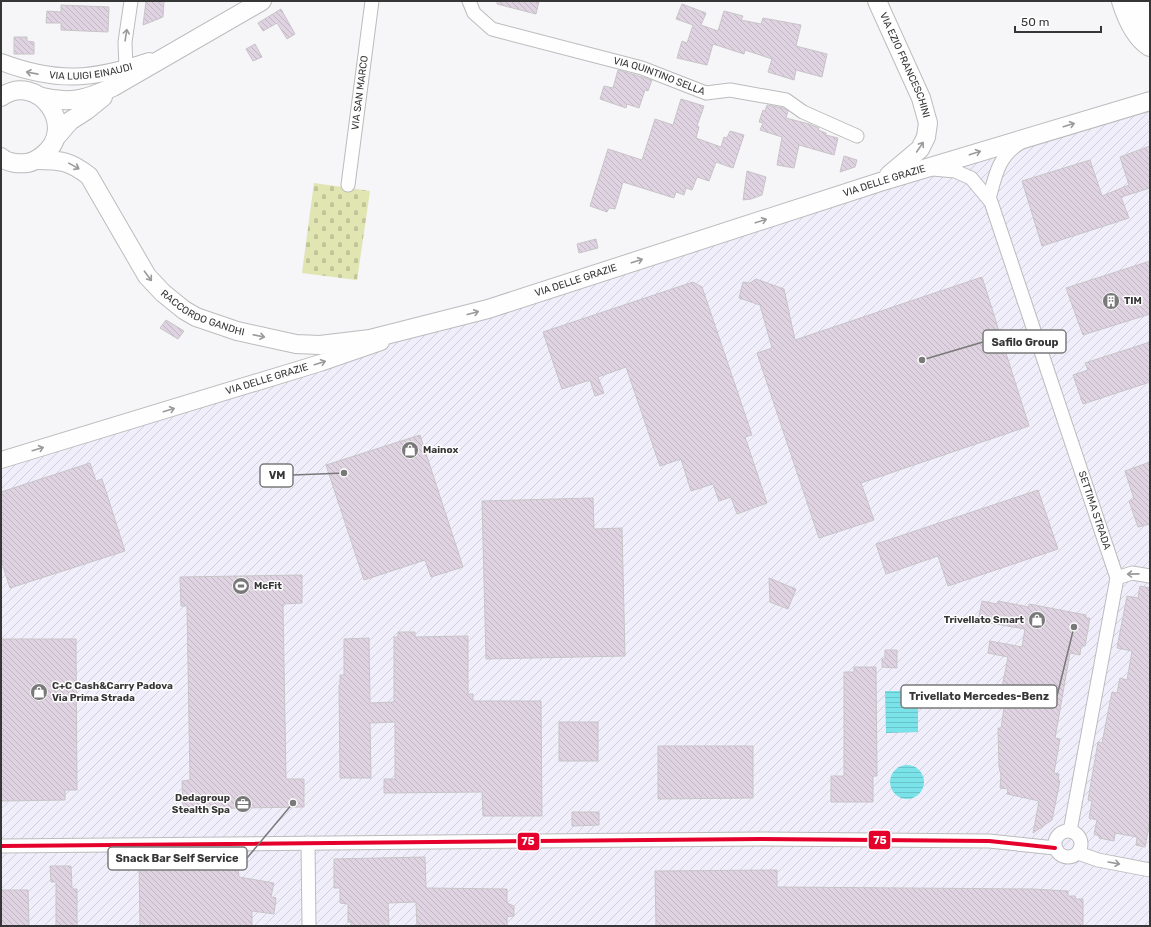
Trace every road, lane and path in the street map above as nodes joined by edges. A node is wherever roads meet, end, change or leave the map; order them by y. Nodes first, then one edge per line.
1 (131, 1) edge
2 (262, 1) edge
3 (372, 1) edge
4 (469, 1) edge
5 (877, 1) edge
6 (1123, 1) edge
7 (1150, 45) edge
8 (179, 49) junction
9 (1, 62) edge
10 (126, 69) junction
11 (114, 87) junction
12 (5, 92) edge
13 (42, 97) junction
14 (1150, 101) edge
15 (57, 136) junction
16 (857, 136) dead end
17 (1032, 136) junction
18 (1, 157) edge
19 (37, 160) junction
20 (10, 165) edge
21 (925, 169) junction
22 (880, 182) junction
23 (348, 185) dead end
24 (989, 199) junction
25 (436, 323) junction
26 (1, 460) edge
27 (1150, 576) edge
28 (1117, 578) junction
29 (1070, 831) junction
30 (308, 843) junction
31 (1, 846) edge
32 (1055, 848) junction
33 (1078, 853) junction
34 (1150, 870) edge
35 (309, 926) edge

10 -> 1 street
2 - 8 main road
3 - 23 street, VIA SAN MARCO
4 - 16 street, VIA QUINTINO SELLA
22 -> 5 main road, VIA EZIO FRANCESCHINI
6 - 7 highway
8 - 10 street, VIA LUIGI EINAUDI
8 - 11 main road
10 -> 9 street, VIA LUIGI EINAUDI
11 - 13 main road
11 - 15 main road
12 - 13 main road
13 - 15 main road
17 -> 14 main road, VIA DELLE GRAZIE
15 - 19 main road
21 -> 17 main road, VIA DELLE GRAZIE
17 - 24 street
18 - 20 main road
19 - 20 main road, RACCORDO GANDHI
19 -> 25 main road, RACCORDO GANDHI
21 - 22 main road, VIA DELLE GRAZIE
21 - 24 street, SETTIMA STRADA
25 -> 22 main road, VIA DELLE GRAZIE
24 - 28 street, SETTIMA STRADA
26 -> 25 street, VIA DELLE GRAZIE
27 -> 28 street
28 - 29 street, SETTIMA STRADA
29 - 32 street
29 - 33 street
30 - 31 street
30 - 32 street
30 - 35 street
32 - 33 street
33 -> 34 street

